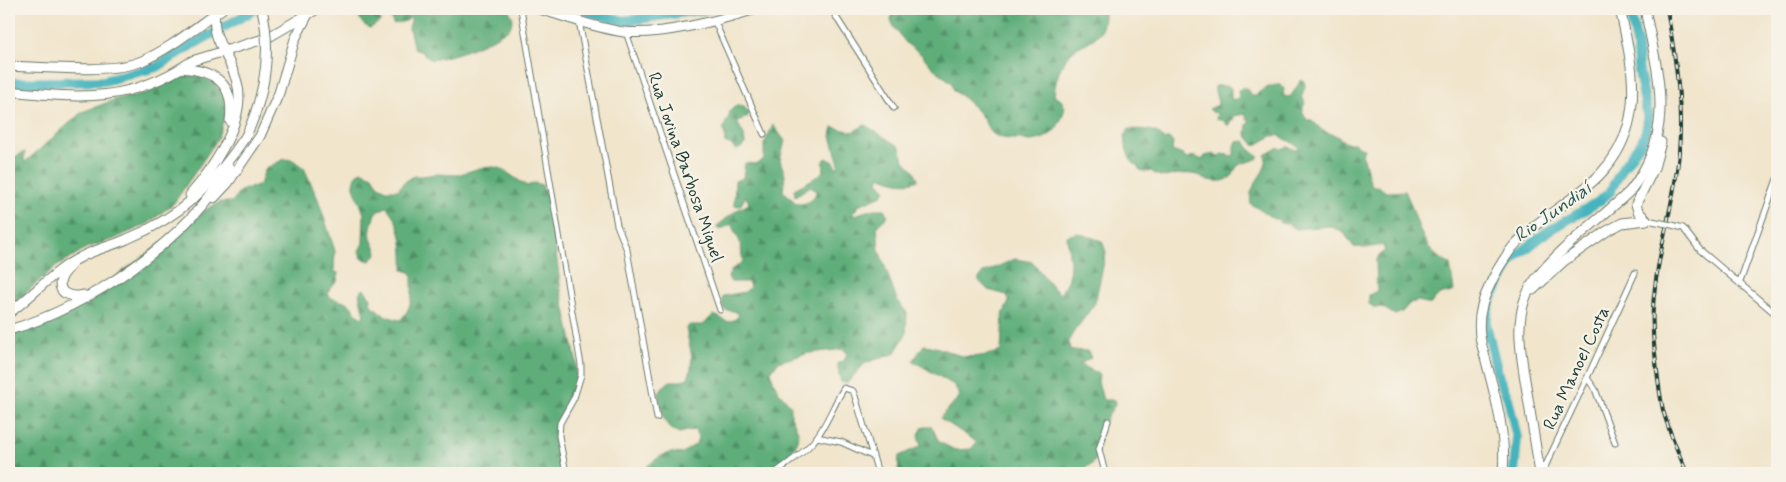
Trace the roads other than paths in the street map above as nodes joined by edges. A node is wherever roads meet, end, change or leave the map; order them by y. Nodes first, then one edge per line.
1 (262, 9) edge
2 (317, 9) edge
3 (521, 9) edge
4 (539, 9) edge
5 (756, 9) edge
6 (831, 9) edge
7 (1620, 9) edge
8 (1645, 9) edge
9 (218, 11) edge
10 (309, 12) edge
11 (714, 20) junction
12 (579, 21) junction
13 (626, 32) junction
14 (223, 49) junction
15 (9, 66) edge
16 (181, 68) junction
17 (9, 91) edge
18 (1661, 107) junction
19 (894, 108) dead end
20 (764, 134) dead end
21 (227, 136) junction
22 (234, 154) junction
23 (1777, 179) edge
24 (192, 216) junction
25 (1649, 220) junction
26 (143, 232) junction
27 (74, 261) junction
28 (1634, 274) dead end
29 (1740, 282) junction
30 (97, 291) junction
31 (1525, 298) junction
32 (720, 310) dead end
33 (9, 313) edge
34 (1777, 315) edge
35 (9, 330) edge
36 (1588, 378) junction
37 (657, 418) dead end
38 (1108, 421) dead end
39 (817, 437) junction
40 (1615, 444) dead end
41 (872, 456) junction
42 (566, 473) edge
43 (775, 473) edge
44 (878, 473) edge
45 (1104, 473) edge
46 (1504, 473) edge
47 (1541, 473) edge

1 - 22 main road, bridge
2 - 10 main road
3 - 42 street
4 - 12 main road
5 - 11 main road
6 - 19 street
7 - 46 main road
8 - 18 main road
9 - 14 main road
9 - 15 main road
10 - 14 main road
10 - 24 main road
11 - 13 main road
11 - 20 street
12 - 13 main road
12 - 37 street
13 - 32 street, Rua Jovina Barbosa Miguel
14 - 16 main road
14 - 21 main road
16 - 17 main road
16 - 21 main road
18 - 25 main road
18 - 31 main road
21 - 26 main road
22 - 24 main road
22 - 26 main road
23 - 29 street
24 - 30 main road
25 - 29 street, bridge
25 - 31 main road
26 - 27 main road
27 - 30 main road
27 - 33 main road
28 - 36 street, Rua Manoel Costa
29 - 34 street
30 - 35 main road
31 - 47 main road
36 - 40 street
36 - 47 street, Rua Manoel Costa
38 - 45 street
39 - 41 street
39 - 41 street
39 - 43 street
41 - 44 street

